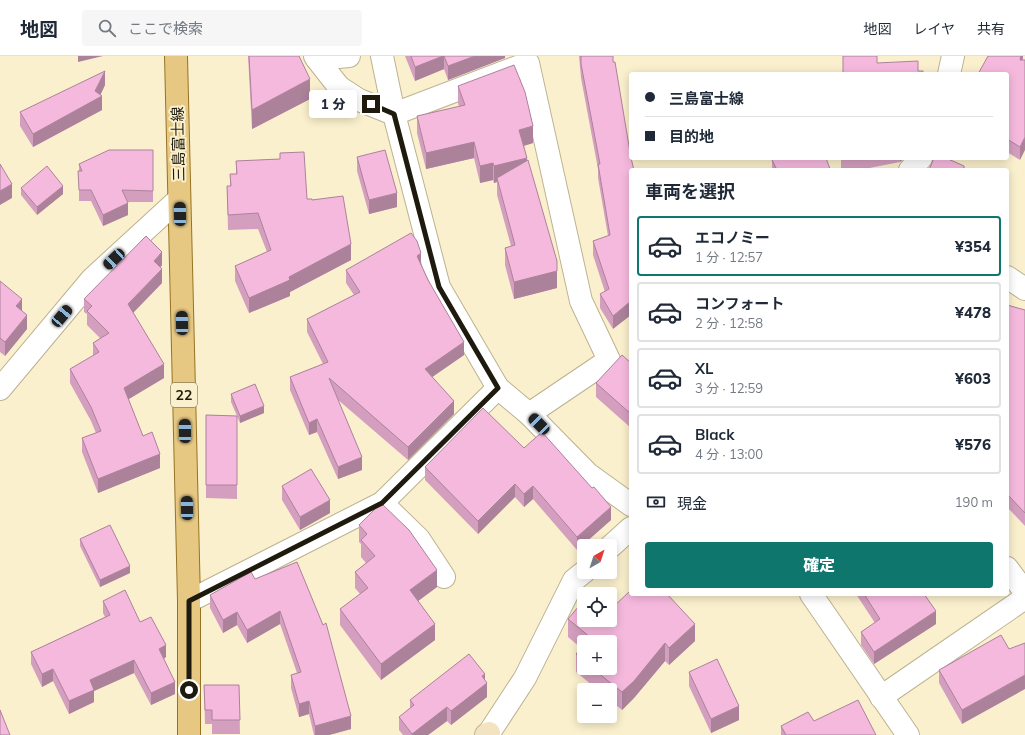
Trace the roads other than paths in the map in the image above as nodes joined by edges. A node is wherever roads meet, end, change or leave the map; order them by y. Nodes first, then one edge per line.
1 (176, 56) edge
2 (349, 56) edge
3 (382, 56) edge
4 (953, 56) edge
5 (316, 57) edge
6 (949, 72) edge
7 (394, 114) junction
8 (919, 160) edge
9 (912, 168) edge
10 (179, 199) junction
11 (1009, 278) edge
12 (1025, 289) edge
13 (498, 388) junction
14 (0, 389) edge
15 (529, 414) junction
16 (382, 503) junction
17 (629, 504) edge
18 (629, 530) edge
19 (617, 541) edge
20 (444, 577) dead end
21 (577, 578) edge
22 (812, 596) edge
23 (1025, 598) edge
24 (189, 601) junction
25 (881, 697) junction
26 (488, 734) edge
27 (189, 735) edge
28 (908, 735) edge

1 - 10 main road, 三島富士線 / 22
2 - 5 street
3 - 7 street
4 - 6 street
5 - 7 street
7 - 13 street
7 - 15 street
8 - 9 street
10 - 14 street
10 - 24 main road, 三島富士線 / 22
11 - 12 street
13 - 15 street
13 - 16 street
15 - 17 street
16 - 20 street
16 - 24 street
18 - 19 street
21 - 26 street
22 - 25 street
23 - 25 street
24 - 27 main road, 三島富士線 / 22
25 - 28 street

